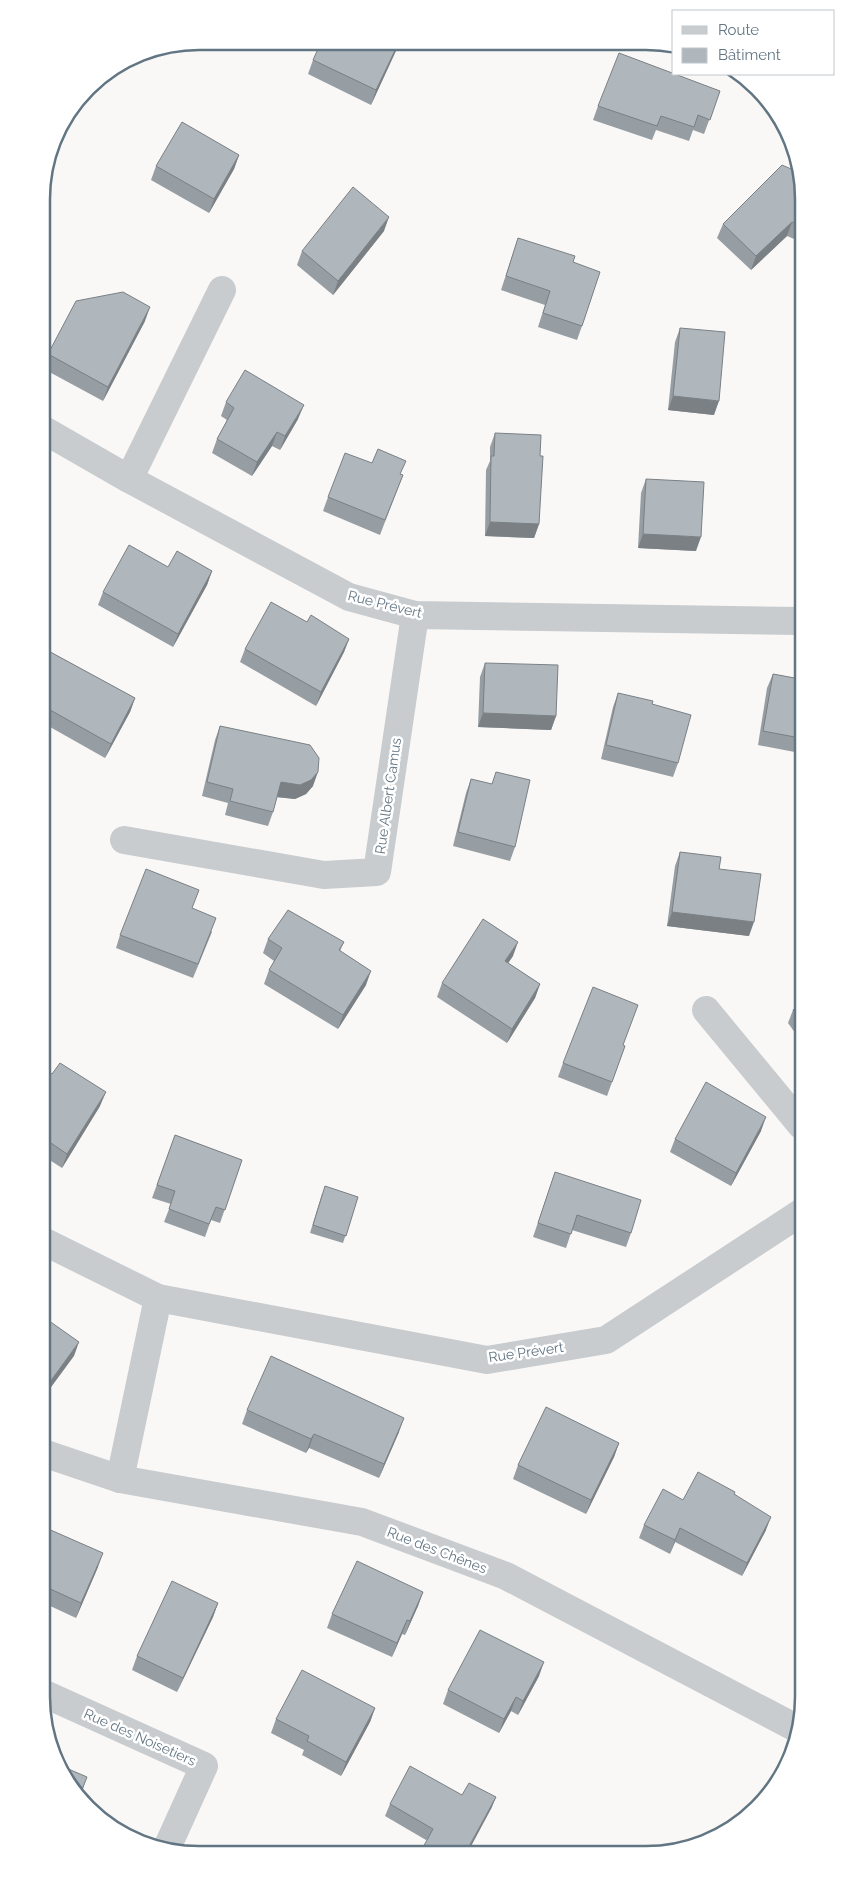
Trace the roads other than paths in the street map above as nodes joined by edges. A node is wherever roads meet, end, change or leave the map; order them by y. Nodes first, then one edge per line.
1 (222, 290) dead end
2 (50, 434) edge
3 (129, 479) junction
4 (415, 615) junction
5 (795, 621) edge
6 (124, 840) dead end
7 (706, 1010) dead end
8 (795, 1117) edge
9 (795, 1217) edge
10 (50, 1244) edge
11 (158, 1298) junction
12 (50, 1455) edge
13 (120, 1479) junction
14 (50, 1697) edge
15 (792, 1726) edge
16 (169, 1843) edge

1 - 3 street
2 - 3 street, Rue Prévert
3 - 4 street, Rue Prévert
4 - 5 street, Rue Prévert
4 - 6 street, Rue Albert Camus
7 - 8 street
9 - 11 street, Rue Prévert
10 - 11 street, Rue Prévert
11 - 13 street
12 - 13 street, Rue des Chênes
13 - 15 street, Rue des Chênes
14 - 16 street, Rue des Noisetiers

